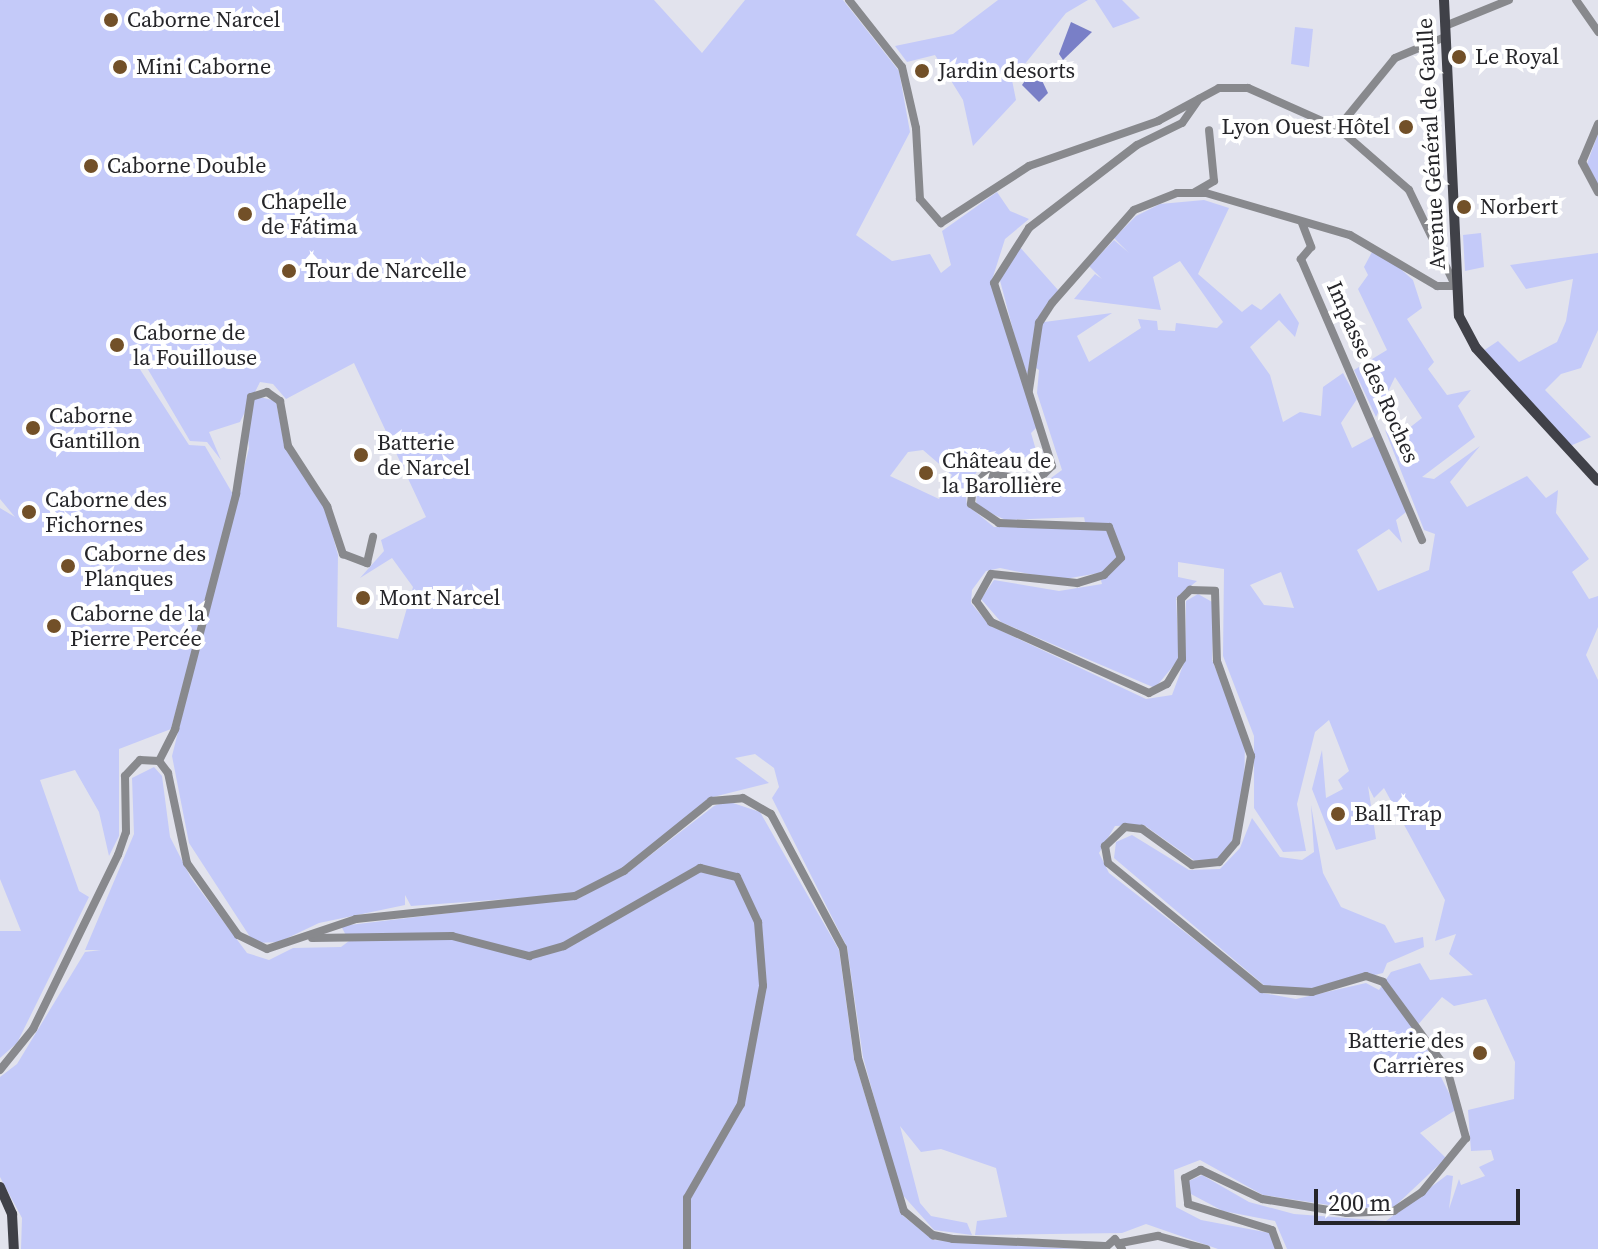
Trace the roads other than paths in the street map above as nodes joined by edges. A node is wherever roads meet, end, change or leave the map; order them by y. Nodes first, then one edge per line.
1 (849, 0) edge
2 (1444, 0) edge
3 (1509, 0) edge
4 (1576, 0) edge
5 (1445, 31) junction
6 (1598, 32) edge
7 (1199, 99) junction
8 (1598, 124) edge
9 (1338, 128) junction
10 (1209, 130) dead end
11 (1195, 192) junction
12 (1598, 192) edge
13 (1302, 223) junction
14 (1457, 286) junction
15 (1029, 390) junction
16 (1598, 481) edge
17 (373, 537) dead end
18 (1422, 540) dead end
19 (159, 761) junction
20 (311, 938) junction
21 (0, 1070) edge
22 (0, 1187) edge
23 (1122, 1246) edge
24 (1105, 1248) edge
25 (14, 1249) edge
26 (687, 1249) edge
27 (1206, 1249) edge
28 (1279, 1249) edge

1 - 7 street
2 - 5 main road, Avenue Général de Gaulle
3 - 5 street
4 - 6 street
5 - 9 street
5 - 14 main road, Avenue Général de Gaulle
7 - 9 street
7 - 15 street
8 - 12 street
9 - 14 street
10 - 11 street
11 - 13 street
11 - 15 street
13 - 14 street
13 - 18 street, Impasse des Roches
14 - 16 main road, Avenue Général de Gaulle
15 - 28 street
17 - 19 street
19 - 20 street
19 - 21 street
20 - 24 street
20 - 26 street
22 - 25 main road
23 - 24 street
23 - 27 street

